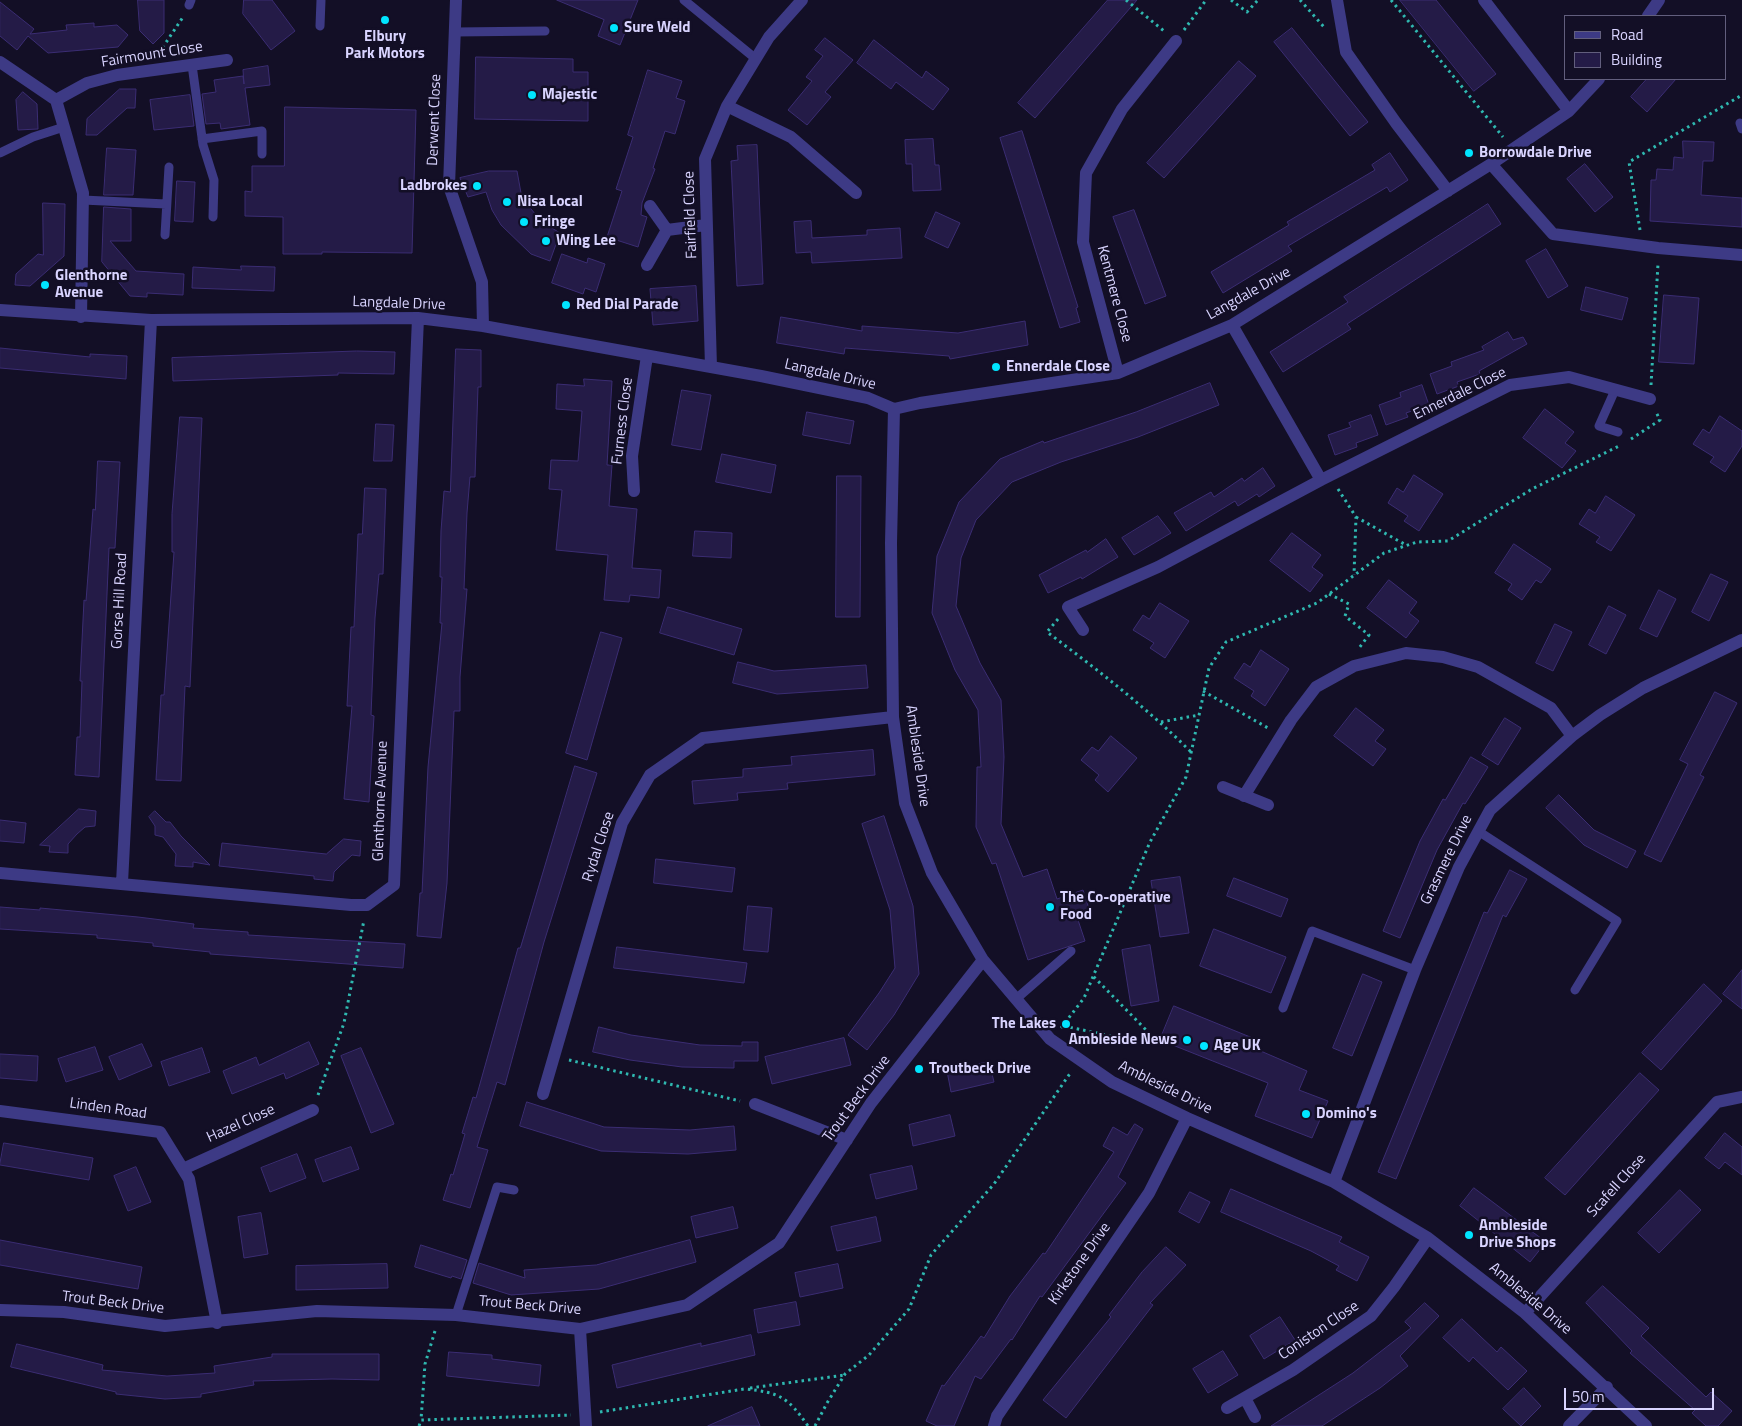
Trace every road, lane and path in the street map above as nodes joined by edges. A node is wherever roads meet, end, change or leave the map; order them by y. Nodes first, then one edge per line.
1 (321, 0) edge
2 (456, 0) edge
3 (684, 0) edge
4 (802, 0) edge
5 (1126, 0) edge
6 (1206, 0) edge
7 (1230, 0) edge
8 (1258, 0) edge
9 (1337, 0) edge
10 (1391, 0) edge
11 (1484, 0) edge
12 (1659, 0) edge
13 (190, 3) edge
14 (1649, 15) edge
15 (320, 26) dead end
16 (545, 31) dead end
17 (455, 32) junction
18 (1176, 41) junction
19 (756, 59) junction
20 (227, 60) dead end
21 (0, 62) edge
22 (192, 65) junction
23 (145, 71) junction
24 (1598, 80) edge
25 (1742, 95) edge
26 (56, 100) junction
27 (727, 106) junction
28 (1569, 111) junction
29 (64, 127) junction
30 (202, 139) junction
31 (1513, 149) junction
32 (0, 153) edge
33 (262, 154) dead end
34 (1491, 164) junction
35 (169, 167) dead end
36 (1448, 191) junction
37 (856, 193) dead end
38 (83, 200) junction
39 (166, 204) junction
40 (650, 206) dead end
41 (213, 218) dead end
42 (706, 225) junction
43 (667, 230) junction
44 (165, 235) dead end
45 (1658, 248) junction
46 (1742, 254) edge
47 (647, 266) dead end
48 (0, 310) edge
49 (81, 317) junction
50 (418, 318) junction
51 (151, 320) junction
52 (1232, 325) junction
53 (483, 326) junction
54 (647, 356) junction
55 (711, 367) junction
56 (1118, 373) junction
57 (1615, 390) junction
58 (1650, 399) junction
59 (894, 409) junction
60 (1618, 432) dead end
61 (1629, 440) dead end
62 (1621, 445) dead end
63 (1325, 478) junction
64 (634, 491) dead end
65 (1356, 517) junction
66 (1406, 546) junction
67 (1354, 575) junction
68 (1329, 594) junction
69 (1068, 607) junction
70 (1083, 630) dead end
71 (1742, 640) edge
72 (1354, 666) junction
73 (1203, 691) junction
74 (1199, 715) junction
75 (893, 717) junction
76 (1161, 722) junction
77 (1282, 736) junction
78 (1572, 736) junction
79 (1192, 754) junction
80 (1223, 787) dead end
81 (1244, 796) junction
82 (1268, 805) dead end
83 (1478, 831) junction
84 (0, 873) edge
85 (122, 883) junction
86 (367, 905) junction
87 (1070, 951) dead end
88 (983, 960) junction
89 (1415, 970) junction
90 (1094, 976) junction
91 (1575, 990) dead end
92 (1016, 999) junction
93 (1284, 1008) dead end
94 (1064, 1026) junction
95 (1050, 1039) junction
96 (554, 1057) junction
97 (1080, 1060) junction
98 (543, 1094) dead end
99 (1742, 1097) edge
100 (756, 1104) joint
101 (313, 1110) joint
102 (0, 1111) edge
103 (1187, 1118) junction
104 (847, 1140) junction
105 (182, 1169) junction
106 (1334, 1182) junction
107 (514, 1190) dead end
108 (1428, 1238) junction
109 (0, 1310) edge
110 (1525, 1313) junction
111 (456, 1315) junction
112 (217, 1323) junction
113 (580, 1330) junction
114 (845, 1374) junction
115 (1606, 1388) junction
116 (744, 1389) dead end
117 (1245, 1398) junction
118 (1227, 1408) dead end
119 (1255, 1417) dead end
120 (421, 1420) dead end
121 (419, 1426) edge
122 (586, 1426) edge
123 (815, 1426) edge
124 (994, 1426) edge
125 (1568, 1426) edge
126 (1646, 1426) edge

1 - 15 lane
2 - 17 street, Derwent Close
3 - 19 lane
4 - 19 street, Fairfield Close
5 - 18 path
6 - 18 path
7 - 8 path
9 - 36 street
10 - 31 path
11 - 28 street
12 - 14 street
13 - 23 path
16 - 17 lane
17 - 53 street, Derwent Close
18 - 56 street, Kentmere Close
19 - 27 street, Fairfield Close
20 - 22 street, Fairmount Close
21 - 26 street
22 - 23 street, Fairmount Close
22 - 30 lane
23 - 26 street, Fairmount Close
24 - 28 street, Langdale Drive
25 - 45 path
26 - 29 street
27 - 37 street
27 - 42 street, Fairfield Close
28 - 31 street, Langdale Drive
29 - 32 lane
29 - 38 street
30 - 33 lane
30 - 41 lane
31 - 34 street, Langdale Drive
34 - 36 street, Langdale Drive
34 - 45 street
35 - 39 lane
36 - 52 street, Langdale Drive
38 - 39 lane
38 - 49 street
39 - 44 lane
40 - 43 street
42 - 43 street
42 - 55 street, Fairfield Close
43 - 47 street
45 - 46 street
45 - 58 path
48 - 49 street, Langdale Drive
49 - 51 street, Langdale Drive
50 - 51 street, Langdale Drive
50 - 53 street, Langdale Drive
50 - 86 street, Glenthorne Avenue
51 - 85 street, Gorse Hill Road
52 - 56 street, Langdale Drive
52 - 63 street
53 - 54 street, Langdale Drive
54 - 55 street, Langdale Drive
54 - 64 street, Furness Close
55 - 59 street, Langdale Drive
56 - 59 street, Langdale Drive
57 - 58 street, Ennerdale Close
57 - 60 lane
57 - 63 street, Ennerdale Close
58 - 61 path
59 - 75 street, Ambleside Drive
62 - 66 path
63 - 65 path
63 - 69 street, Ennerdale Close
65 - 66 path
65 - 67 path
66 - 67 path
67 - 68 path
68 - 72 path
68 - 73 path
69 - 70 street
69 - 76 path
71 - 78 street, Grasmere Drive
72 - 77 street
72 - 78 street
73 - 74 path
73 - 77 path
74 - 76 path
74 - 79 path
75 - 88 street, Ambleside Drive
75 - 96 street, Rydal Close
76 - 79 path
77 - 81 street
78 - 83 street, Grasmere Drive
79 - 90 path
80 - 81 street
81 - 82 street
83 - 89 street, Grasmere Drive
83 - 91 lane
84 - 85 street
85 - 86 street
86 - 101 path
87 - 92 lane
88 - 92 street, Ambleside Drive
88 - 104 street, Trout Beck Drive
89 - 93 lane
89 - 106 street, Grasmere Drive
90 - 94 path
90 - 94 path
92 - 95 street, Ambleside Drive
94 - 95 path
95 - 97 street, Ambleside Drive
96 - 98 street, Rydal Close
96 - 100 path
97 - 103 street, Ambleside Drive
97 - 114 path
99 - 110 street, Scafell Close
100 - 104 street
101 - 105 street, Hazel Close
102 - 105 street, Linden Road
103 - 106 street, Ambleside Drive
103 - 124 street, Kirkstone Drive
104 - 113 street, Trout Beck Drive
105 - 112 street, Linden Road
106 - 108 street, Ambleside Drive
107 - 111 lane
108 - 110 street, Ambleside Drive
108 - 117 street, Coniston Close
109 - 112 street, Trout Beck Drive
110 - 115 street, Ambleside Drive
111 - 112 street, Trout Beck Drive
111 - 113 street, Trout Beck Drive
113 - 122 street
114 - 116 path
114 - 123 path
115 - 125 street
115 - 126 street, Ambleside Drive
117 - 118 street, Coniston Close
117 - 119 street
120 - 121 path

